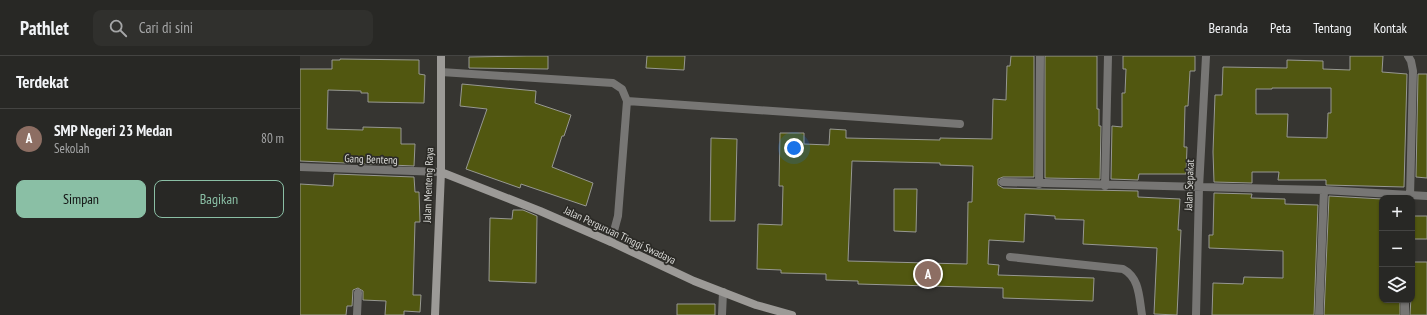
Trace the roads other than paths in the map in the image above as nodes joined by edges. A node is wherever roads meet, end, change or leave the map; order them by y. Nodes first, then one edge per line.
1 (441, 56) edge
2 (1040, 56) edge
3 (1108, 56) edge
4 (1206, 56) edge
5 (1408, 56) edge
6 (441, 72) junction
7 (627, 101) junction
8 (960, 124) dead end
9 (300, 167) edge
10 (440, 172) junction
11 (1003, 182) dead end
12 (1039, 184) junction
13 (1105, 186) junction
14 (1199, 188) junction
15 (1324, 190) junction
16 (1396, 195) edge
17 (1410, 195) edge
18 (1415, 196) edge
19 (1427, 196) edge
20 (611, 242) junction
21 (1010, 257) dead end
22 (723, 292) junction
23 (358, 293) dead end
24 (1405, 303) edge
25 (357, 315) edge
26 (435, 315) edge
27 (722, 315) edge
28 (787, 315) edge
29 (792, 315) edge
30 (1142, 315) edge
31 (1196, 315) edge
32 (1319, 315) edge
33 (1405, 315) edge

1 - 6 street, Jalan Menteng Raya
2 - 12 street
3 - 13 street
4 - 14 street, Jalan Sepakat
5 - 17 street
6 - 7 street
6 - 10 street, Jalan Menteng Raya
7 - 8 street
7 - 20 street
9 - 10 street, Gang Benteng
10 - 20 street, Jalan Perguruan Tinggi Swadaya
10 - 26 street, Jalan Menteng Raya
11 - 12 street
12 - 13 street
13 - 14 street
14 - 15 street
14 - 31 street, Jalan Sepakat
15 - 16 street
15 - 32 street
18 - 19 street
20 - 22 street, Jalan Perguruan Tinggi Swadaya
21 - 30 street
22 - 27 street
22 - 28 street, Jalan Perguruan Tinggi Swadaya
23 - 25 street
24 - 33 street
28 - 29 street, Jalan Perguruan Tinggi Swadaya

